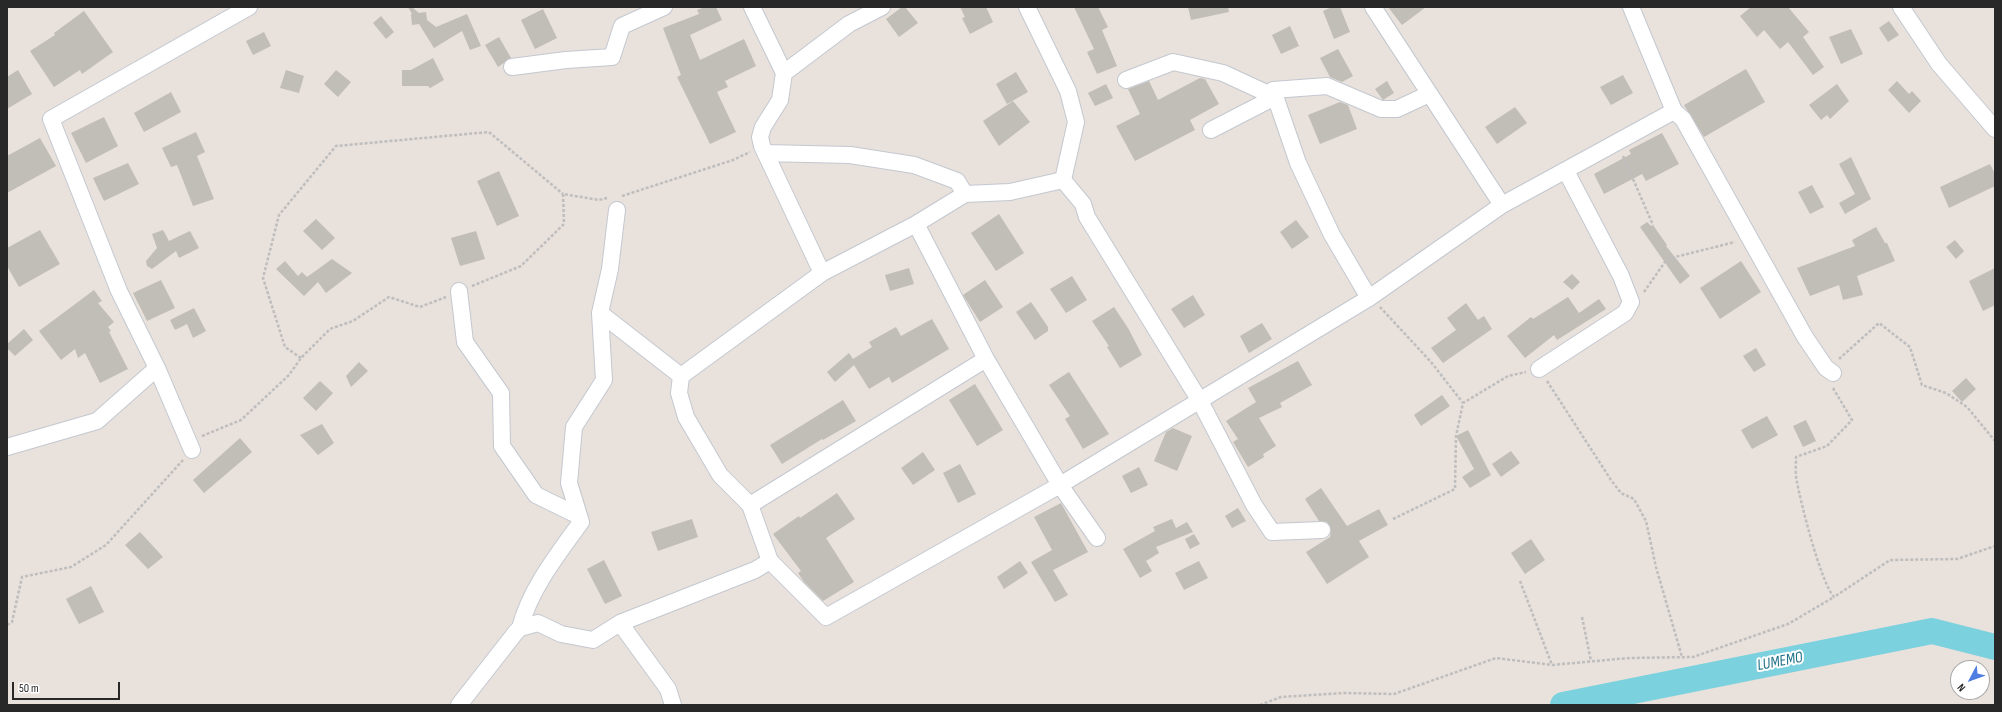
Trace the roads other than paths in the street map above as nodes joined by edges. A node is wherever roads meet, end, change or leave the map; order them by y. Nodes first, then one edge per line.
1 (249, 7) edge
2 (664, 7) edge
3 (752, 7) edge
4 (882, 7) edge
5 (1027, 7) edge
6 (1373, 7) edge
7 (1631, 7) edge
8 (1901, 7) edge
9 (512, 67) dead end
10 (784, 73) junction
11 (1126, 80) dead end
12 (1429, 94) junction
13 (1276, 97) junction
14 (1674, 111) junction
15 (1995, 129) edge
16 (1211, 130) dead end
17 (764, 150) junction
18 (1566, 171) junction
19 (1063, 180) junction
20 (965, 194) junction
21 (616, 201) road end
22 (1502, 205) junction
23 (916, 224) junction
24 (822, 273) junction
25 (459, 291) road end
26 (1370, 298) junction
27 (600, 313) junction
28 (986, 359) junction
29 (157, 368) junction
30 (1539, 370) road end
31 (1833, 373) road end
32 (681, 376) junction
33 (1200, 401) junction
34 (7, 448) edge
35 (192, 450) road end
36 (1060, 485) junction
37 (750, 505) junction
38 (579, 516) junction
39 (1322, 530) dead end
40 (1097, 538) dead end
41 (770, 560) junction
42 (620, 623) junction
43 (520, 628) junction
44 (459, 705) edge
45 (673, 705) edge

1 - 29 street
2 - 9 street
3 - 10 street
4 - 10 street
5 - 19 street
6 - 12 street
7 - 14 street
8 - 15 street
10 - 17 street
11 - 13 street
12 - 13 street
12 - 22 street
13 - 16 street
13 - 26 street
14 - 18 street
14 - 31 street
17 - 20 street
17 - 24 street
18 - 22 street
18 - 30 street
19 - 20 street
19 - 33 street
20 - 23 street
21 - 27 street
22 - 26 street
23 - 24 street
23 - 28 street
24 - 32 street
25 - 38 street
26 - 33 street
27 - 32 street
27 - 38 street
28 - 36 street
28 - 37 street
29 - 34 street
29 - 35 street
32 - 37 street
33 - 36 street
33 - 39 street
36 - 40 street
36 - 41 street
37 - 41 street
38 - 43 street
41 - 42 street
42 - 43 street
42 - 45 street
43 - 44 street

